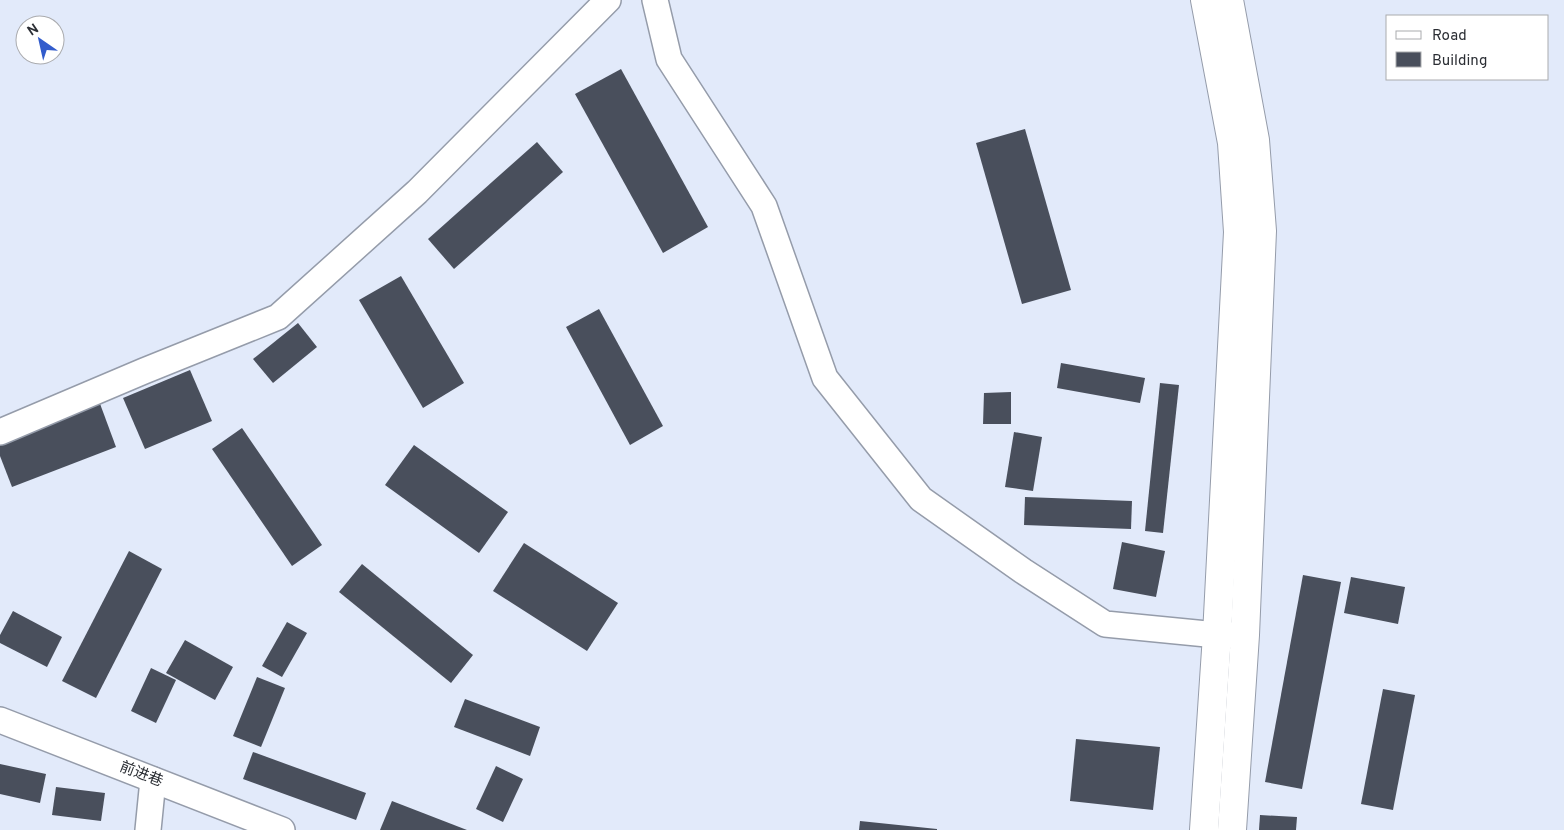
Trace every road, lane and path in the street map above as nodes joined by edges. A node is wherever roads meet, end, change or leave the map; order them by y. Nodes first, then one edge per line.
1 (608, 0) edge
2 (656, 0) edge
3 (1205, 0) edge
4 (1229, 0) edge
5 (0, 432) edge
6 (1217, 635) junction
7 (1245, 635) junction
8 (0, 720) edge
9 (153, 780) junction
10 (148, 830) edge
11 (282, 830) edge
12 (1204, 830) edge
13 (1232, 830) edge

1 - 5 street
2 - 6 street
3 - 6 main road
4 - 7 main road
6 - 7 street
6 - 12 main road
7 - 13 main road
8 - 9 street, 前进巷
9 - 10 street
9 - 11 street, 前进巷

